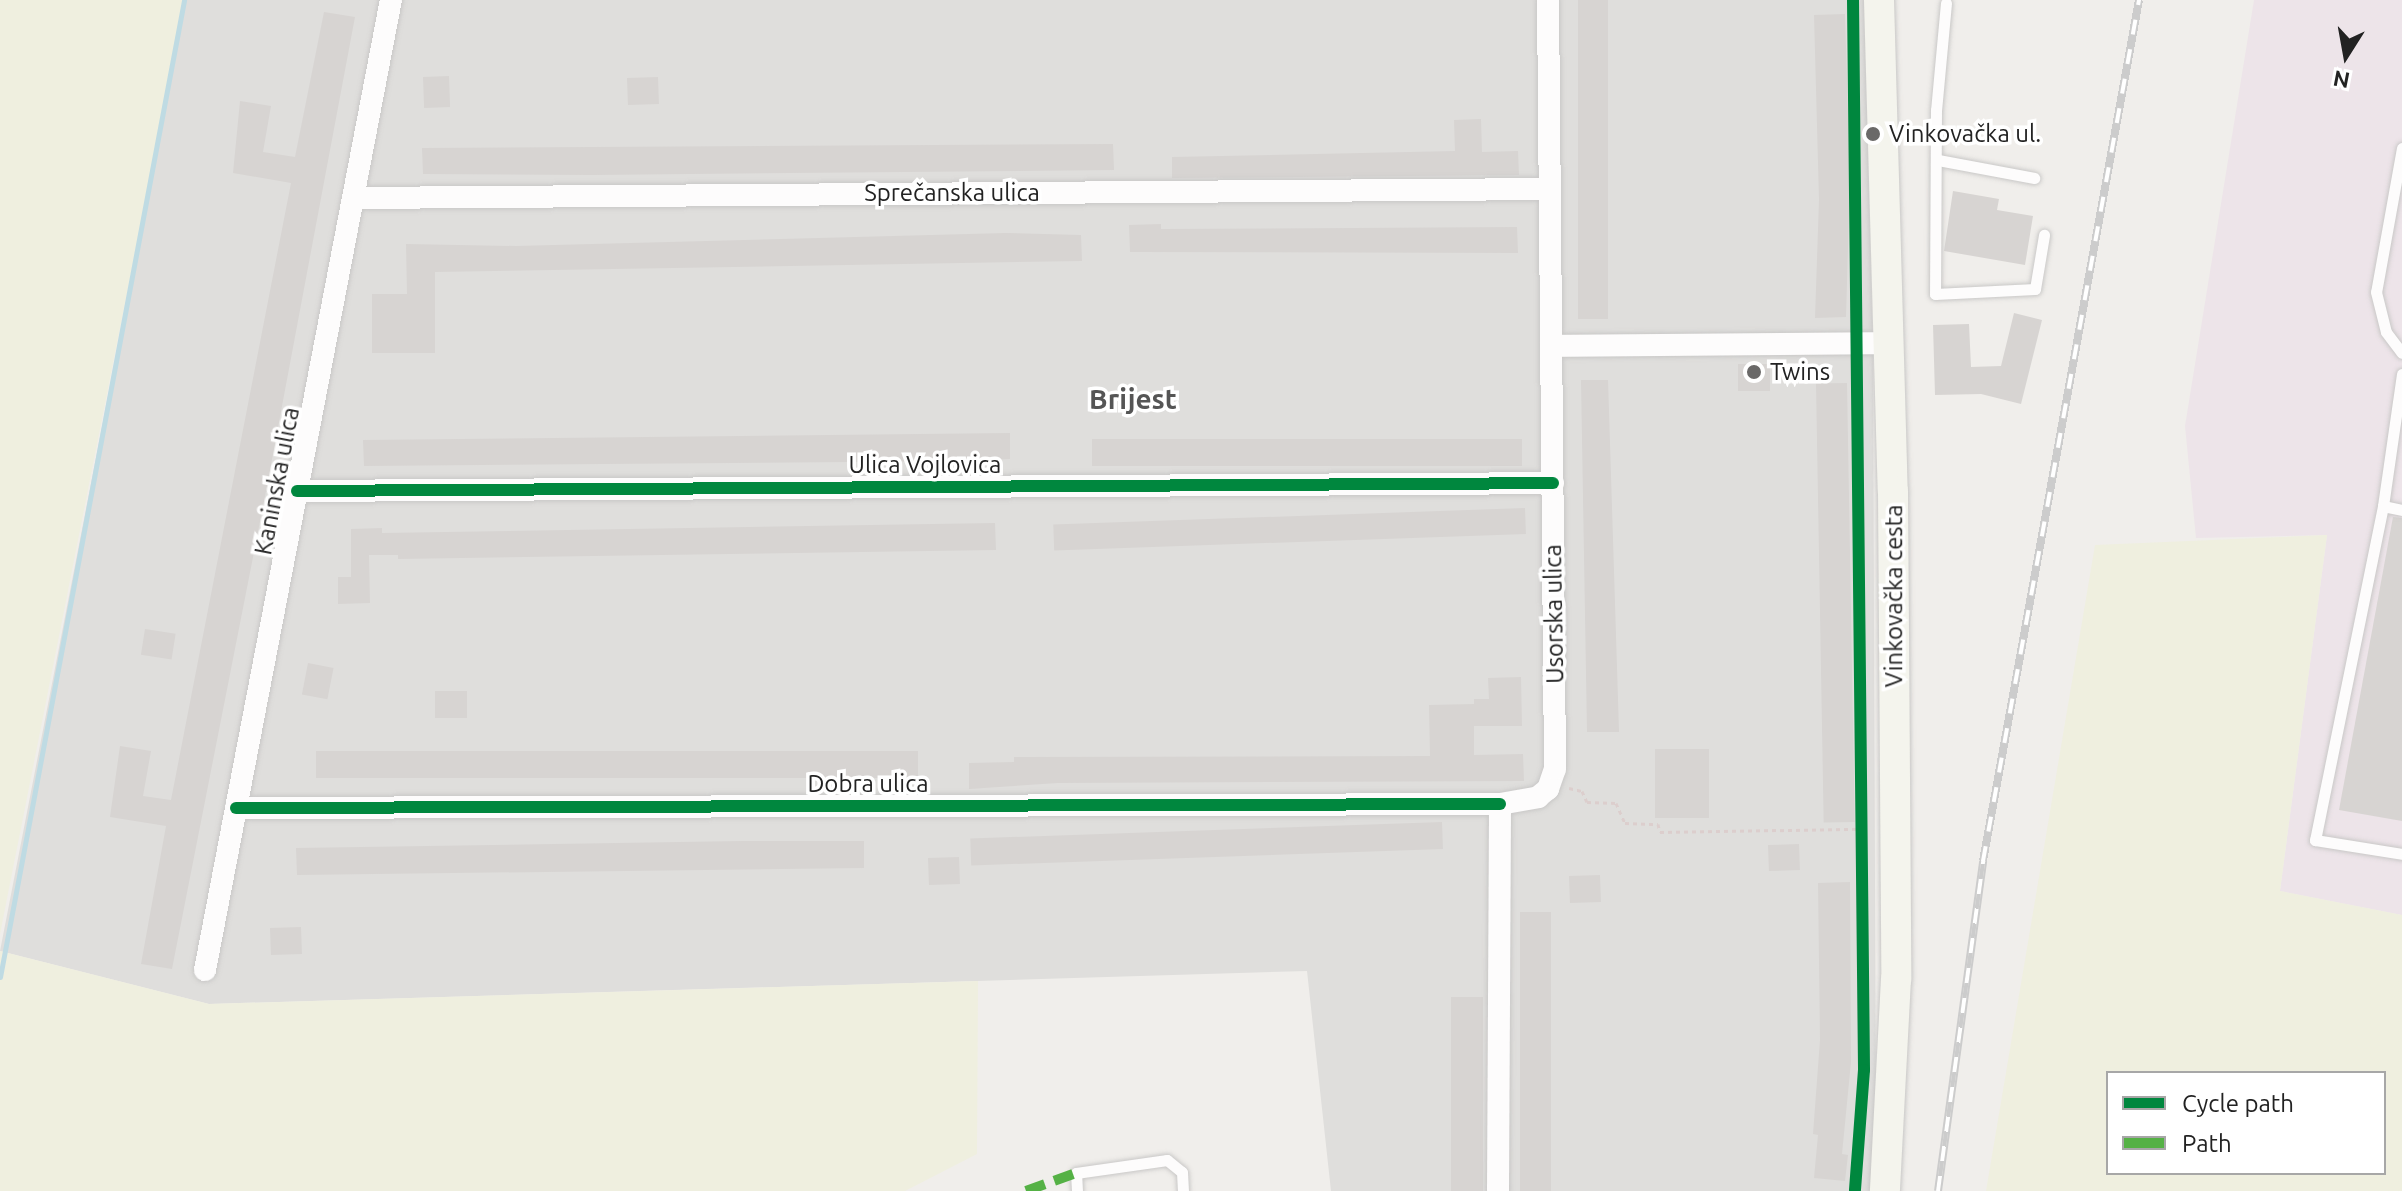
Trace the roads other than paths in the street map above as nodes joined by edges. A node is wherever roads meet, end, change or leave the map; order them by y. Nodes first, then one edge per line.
1 (391, 0) edge
2 (1548, 0) edge
3 (1879, 0) edge
4 (1946, 1) edge
5 (2402, 148) edge
6 (1938, 160) junction
7 (2034, 178) dead end
8 (1550, 189) junction
9 (354, 198) junction
10 (2044, 235) dead end
11 (1890, 343) junction
12 (1551, 346) junction
13 (2402, 353) edge
14 (2402, 374) edge
15 (1553, 483) junction
16 (297, 491) junction
17 (2383, 506) junction
18 (2402, 510) edge
19 (1500, 804) junction
20 (236, 808) junction
21 (2402, 854) edge
22 (205, 970) dead end
23 (1077, 1191) edge
24 (1183, 1191) edge
25 (1498, 1191) edge
26 (1885, 1191) edge

1 - 9 street, Kaninska ulica
2 - 8 street, Usorska ulica
3 - 11 main road, Vinkovačka cesta
4 - 6 lane
5 - 13 lane
6 - 7 lane
6 - 10 lane
8 - 9 street, Sprečanska ulica
8 - 12 street, Usorska ulica
9 - 16 street, Kaninska ulica
11 - 12 street
11 - 26 main road, Vinkovačka cesta
12 - 15 street, Usorska ulica
14 - 17 lane
15 - 16 street, Ulica Vojlovica
15 - 19 street, Usorska ulica
16 - 20 street, Kaninska ulica
17 - 18 lane
17 - 21 lane
19 - 20 street, Dobra ulica
19 - 25 street
20 - 22 street, Kaninska ulica
23 - 24 lane

